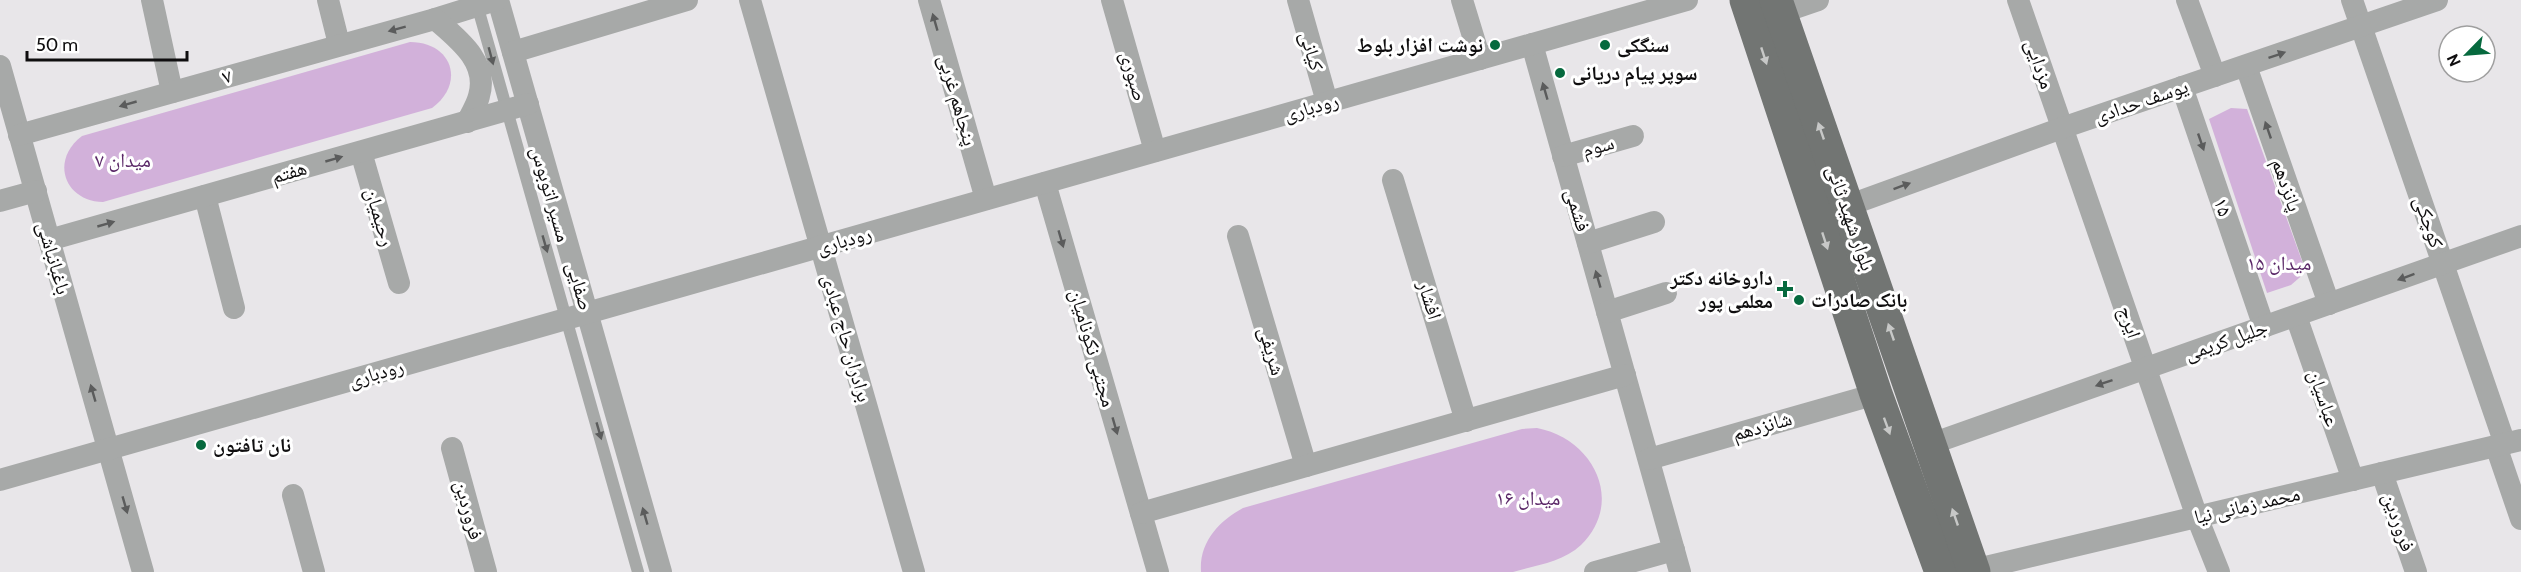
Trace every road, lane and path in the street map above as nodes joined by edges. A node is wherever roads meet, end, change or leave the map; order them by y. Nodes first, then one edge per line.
1 (152, 0) edge
2 (328, 0) edge
3 (687, 0) edge
4 (750, 0) edge
5 (929, 0) edge
6 (1112, 0) edge
7 (1298, 0) edge
8 (1462, 0) edge
9 (1687, 0) edge
10 (1746, 0) edge
11 (1818, 0) edge
12 (2018, 0) edge
13 (2187, 0) edge
14 (2352, 0) edge
15 (2437, 0) edge
16 (487, 1) edge
17 (1778, 7) edge
18 (435, 19) junction
19 (2361, 26) junction
20 (339, 44) junction
21 (1532, 44) junction
22 (513, 52) junction
23 (1480, 59) junction
24 (0, 66) edge
25 (2246, 66) junction
26 (2215, 76) junction
27 (2182, 87) junction
28 (172, 92) junction
29 (1327, 102) junction
30 (528, 104) junction
31 (506, 111) junction
32 (467, 122) junction
33 (2062, 128) junction
34 (20, 135) junction
35 (1633, 136) dead end
36 (1155, 151) junction
37 (361, 152) junction
38 (1563, 156) junction
39 (1394, 180) dead end
40 (1045, 183) junction
41 (36, 191) junction
42 (205, 196) junction
43 (986, 200) junction
44 (0, 201) edge
45 (1846, 206) junction
46 (1654, 222) dead end
47 (1238, 236) dead end
48 (2521, 236) edge
49 (49, 240) junction
50 (1588, 243) junction
51 (820, 246) junction
52 (1866, 261) junction
53 (2443, 264) junction
54 (1836, 273) junction
55 (399, 283) dead end
56 (1666, 293) dead end
57 (2329, 304) junction
58 (234, 308) dead end
59 (1607, 312) junction
60 (577, 316) junction
61 (2296, 316) junction
62 (2264, 327) junction
63 (2146, 368) junction
64 (1625, 375) junction
65 (1876, 394) junction
66 (1466, 421) junction
67 (2507, 443) edge
68 (1931, 444) junction
69 (452, 448) dead end
70 (109, 449) junction
71 (1649, 459) junction
72 (1306, 466) junction
73 (2382, 473) junction
74 (0, 480) edge
75 (2353, 480) junction
76 (293, 495) dead end
77 (1141, 513) junction
78 (2197, 517) junction
79 (2521, 519) edge
80 (1674, 550) junction
81 (1973, 571) edge
82 (143, 572) edge
83 (314, 572) edge
84 (486, 572) edge
85 (638, 572) edge
86 (661, 572) edge
87 (914, 572) edge
88 (1158, 572) edge
89 (1595, 572) edge
90 (1680, 572) edge
91 (1941, 572) edge
92 (2219, 572) edge
93 (2416, 572) edge

1 - 28 street
2 - 20 street
3 - 22 street
4 - 51 street, برادران حاج عبادی
43 -> 5 street, پنجاهم غربی
6 - 36 street, صبوری
7 - 29 street, کیانی
8 - 23 street
9 - 21 street, رودباری
10 -> 54 main road, بلوار شهید ثانی
11 - 17 street
12 - 33 street, مزدایی
13 - 26 street
14 - 19 street, کوچکی
15 - 19 street, یوسف حدادی
16 - 18 street, ۷
16 - 22 street, صفایی
16 -> 31 lane, مسیر اتوبوس
45 -> 17 main road, بلوار شهید ثانی
18 -> 20 street, ۷
18 - 32 street
25 -> 19 street, یوسف حدادی
19 - 53 street, کوچکی
20 - 28 street, ۷
21 - 23 street, رودباری
38 -> 21 street, فشمی
22 - 30 street, صفایی
23 - 29 street, رودباری
24 - 34 street, باغبانباشی
25 - 26 street, یوسف حدادی
57 -> 25 street, پانزدهم
26 - 27 street, یوسف حدادی
27 - 33 street, یوسف حدادی
27 -> 62 street, ۱۵
28 -> 34 street, ۷
29 - 36 street, رودباری
30 - 31 street, هفتم
30 - 60 street, صفایی
31 - 32 street, هفتم
31 -> 60 lane, مسیر اتوبوس
32 - 37 street, هفتم
45 -> 33 street, یوسف حدادی
33 - 63 street, ایرج
34 - 41 street, باغبانباشی
35 - 38 street, سوم
36 - 40 street, رودباری
42 -> 37 street, هفتم
37 - 55 street, رحیمیان
38 - 50 street, فشمی
39 - 66 street, افشار
40 - 43 street, رودباری
40 -> 77 street, مجتبی نکونامیان
41 - 44 street
41 - 49 street, باغبانباشی
49 -> 42 street, هفتم
42 - 58 street
43 - 51 street, رودباری
45 - 52 main road, بلوار شهید ثانی
46 - 50 street
47 - 72 street, شریفی
48 - 53 street, جلیل کریمی
70 -> 49 street, باغبانباشی
59 -> 50 street, فشمی
51 - 60 street, رودباری
51 - 87 street, برادران حاج عبادی
52 - 54 main road
68 -> 52 main road, بلوار شهید ثانی
53 -> 57 street, جلیل کریمی
53 - 67 street, کوچکی
54 - 65 main road, بلوار شهید ثانی
56 - 59 street
57 - 61 street, جلیل کریمی
59 - 64 street, فشمی
60 - 70 street, رودباری
60 -> 85 lane, مسیر اتوبوس
86 -> 60 street, صفایی
61 - 62 street, جلیل کریمی
61 - 75 street, عباسیان
62 - 63 street, جلیل کریمی
63 -> 68 street, جلیل کریمی
63 - 78 street, ایرج
64 - 66 street
64 - 71 street
65 - 71 street, شانزدهم
65 -> 91 main road, بلوار شهید ثانی
66 - 72 street
67 - 73 street, محمد زمانی نیا
67 - 79 street, کوچکی
81 -> 68 main road, بلوار شهید ثانی
69 - 84 street, فروردین
70 - 74 street, رودباری
70 -> 82 street, باغبانباشی
71 - 80 street
72 - 77 street
73 - 75 street, محمد زمانی نیا
73 - 93 street, فروردین
75 - 78 street, محمد زمانی نیا
76 - 83 street
77 - 88 street
78 - 81 street, محمد زمانی نیا
78 - 92 street, ایرج
80 - 89 street
80 - 90 street

